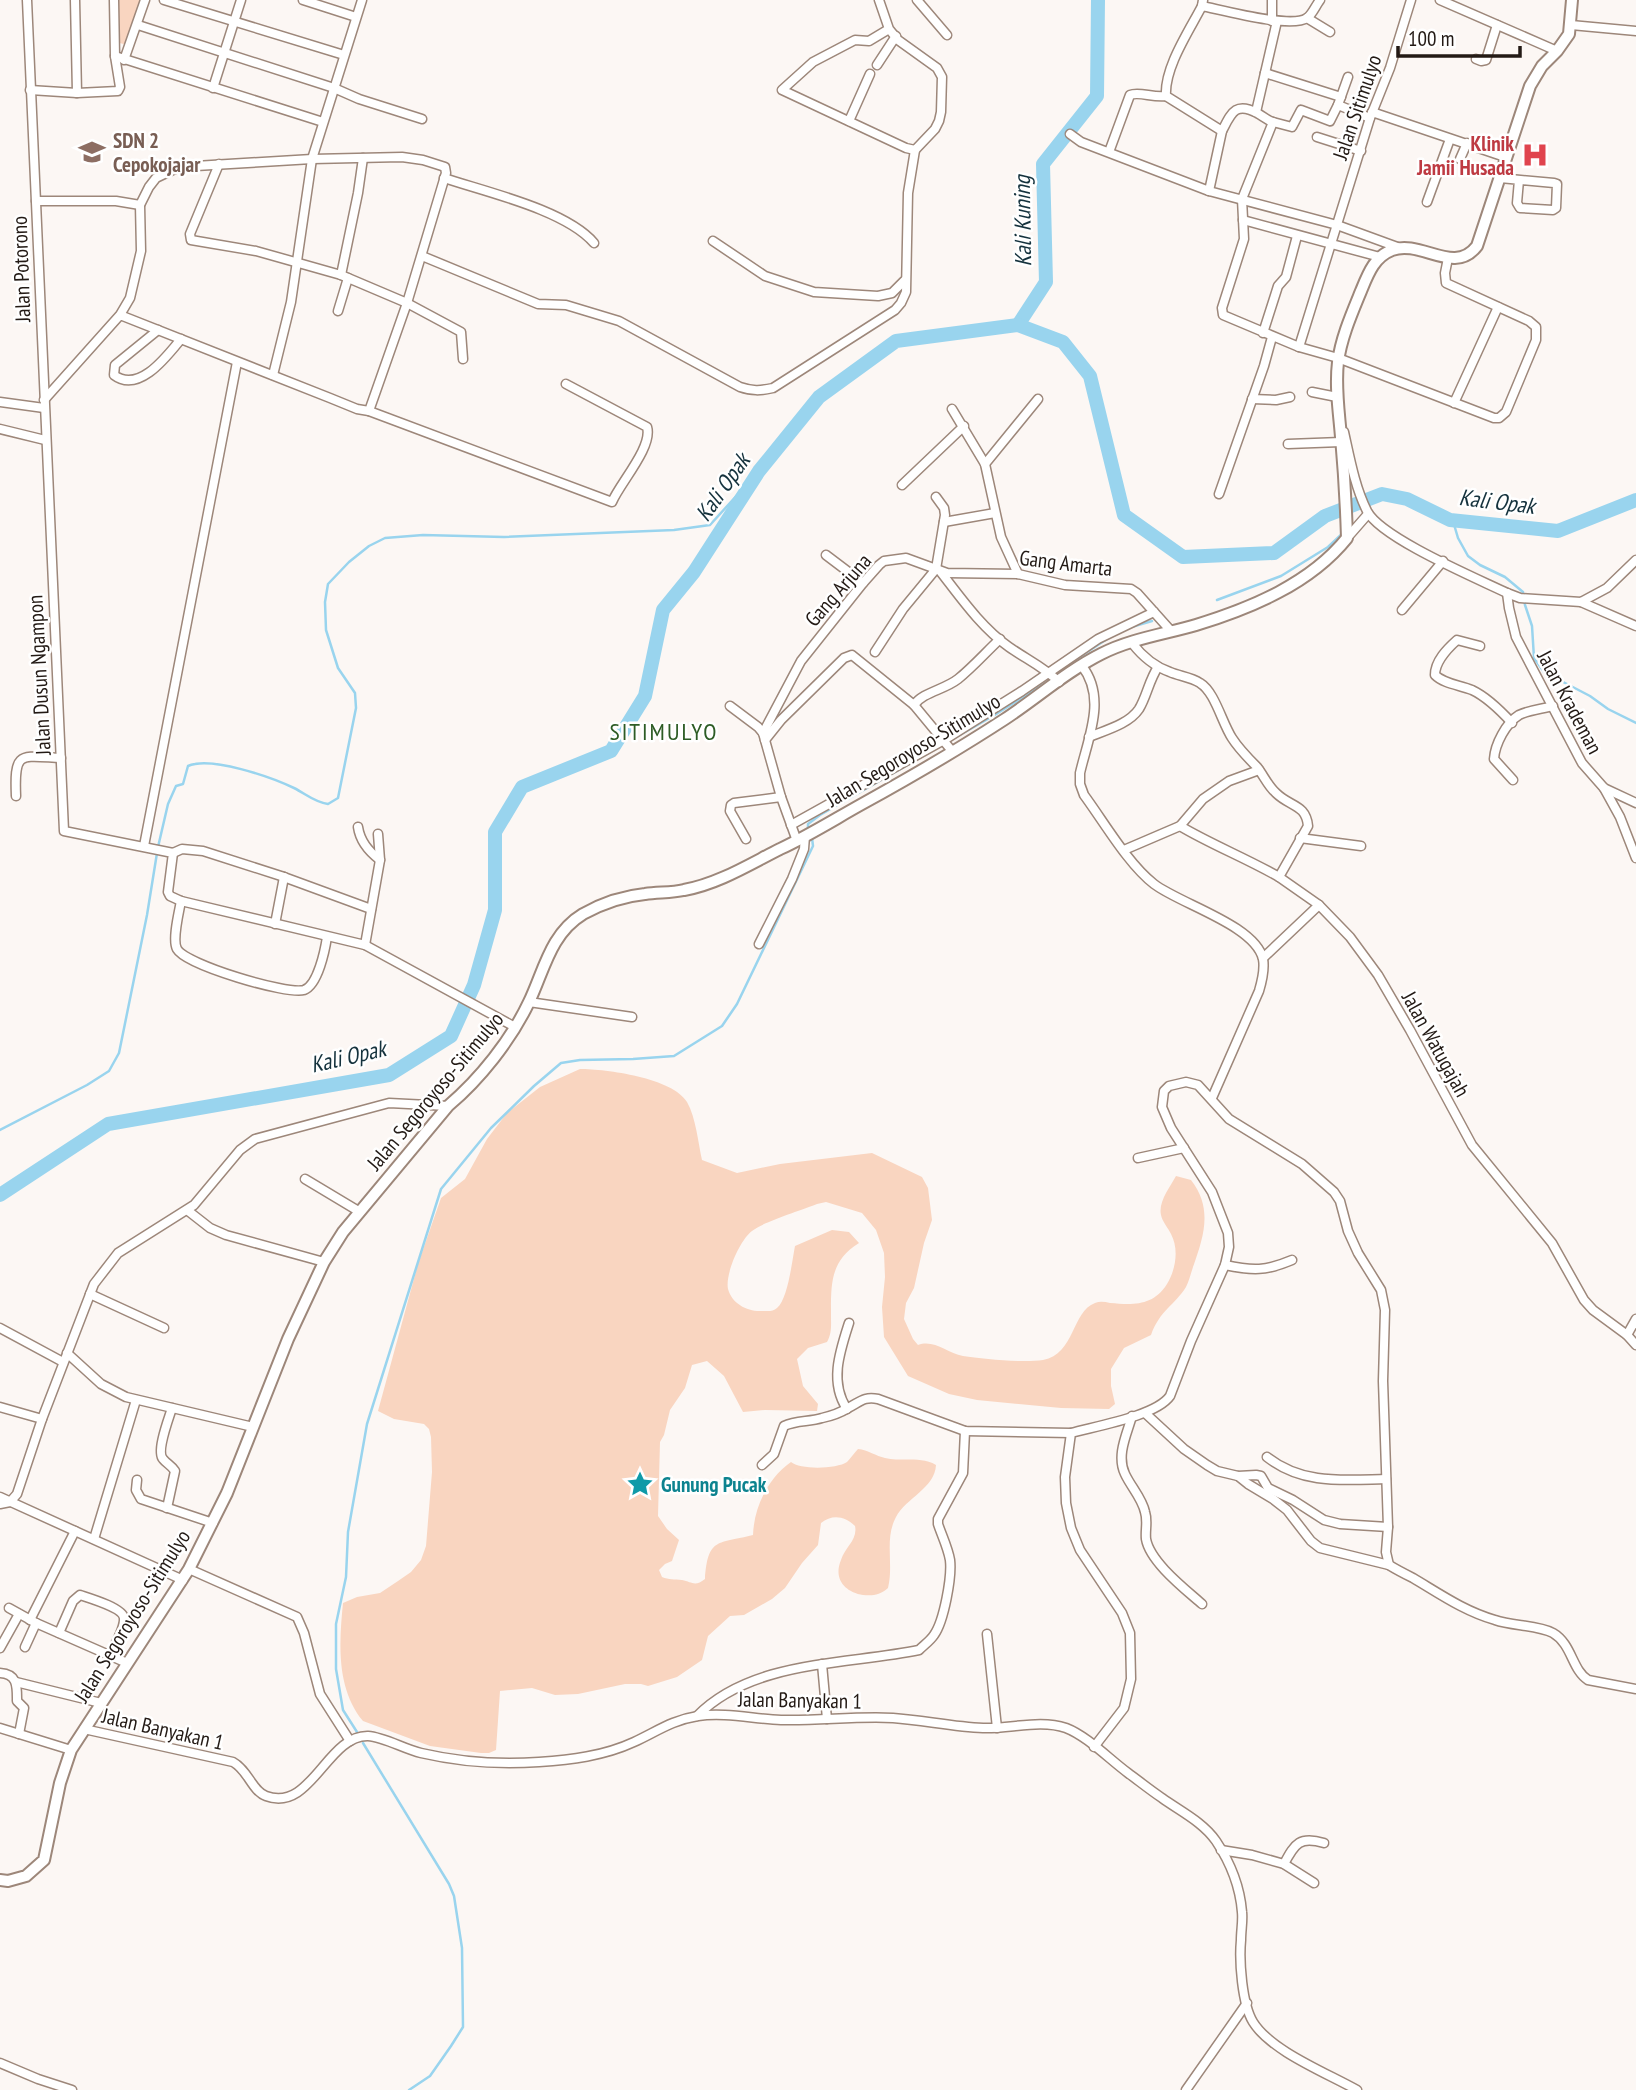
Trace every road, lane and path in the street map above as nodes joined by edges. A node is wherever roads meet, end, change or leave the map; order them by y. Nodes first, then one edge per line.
1 (27, 0) edge
2 (75, 0) edge
3 (114, 0) edge
4 (145, 0) edge
5 (164, 0) edge
6 (241, 0) edge
7 (303, 0) edge
8 (362, 0) edge
9 (879, 0) edge
10 (917, 0) edge
11 (1272, 0) edge
12 (1320, 0) edge
13 (1411, 0) edge
14 (1440, 0) edge
15 (1572, 0) edge
16 (1203, 3) edge
17 (1454, 3) edge
18 (356, 17) junction
19 (1307, 18) junction
20 (1275, 21) junction
21 (234, 22) junction
22 (138, 25) junction
23 (1497, 25) junction
24 (1570, 25) junction
25 (1636, 31) edge
26 (1330, 32) dead end
27 (892, 33) junction
28 (947, 35) dead end
29 (1558, 51) junction
30 (223, 53) junction
31 (115, 55) junction
32 (344, 55) junction
33 (124, 60) junction
34 (1476, 60) dead end
35 (877, 65) dead end
36 (1265, 73) junction
37 (870, 74) dead end
38 (1348, 77) dead end
39 (213, 88) junction
40 (334, 88) junction
41 (30, 90) junction
42 (77, 93) junction
43 (1166, 96) junction
44 (1339, 101) junction
45 (1256, 112) junction
46 (1371, 115) junction
47 (422, 119) dead end
48 (849, 121) junction
49 (323, 122) junction
50 (1273, 122) junction
51 (1222, 131) junction
52 (1070, 134) dead end
53 (1317, 137) dead end
54 (1450, 139) junction
55 (1467, 143) junction
56 (915, 150) junction
57 (1361, 151) junction
58 (1109, 152) junction
59 (1505, 157) junction
60 (363, 158) junction
61 (312, 159) junction
62 (1460, 159) dead end
63 (219, 164) junction
64 (444, 178) junction
65 (1500, 178) junction
66 (1519, 180) junction
67 (1209, 191) junction
68 (36, 201) junction
69 (1427, 202) dead end
70 (140, 205) junction
71 (1242, 209) junction
72 (1337, 225) junction
73 (1297, 236) junction
74 (713, 241) dead end
75 (594, 243) dead end
76 (1331, 244) junction
77 (1400, 248) junction
78 (422, 256) junction
79 (1380, 257) junction
80 (1448, 258) junction
81 (298, 263) junction
82 (345, 277) junction
83 (905, 286) junction
84 (407, 303) junction
85 (1499, 307) junction
86 (338, 311) dead end
87 (120, 315) junction
88 (158, 330) junction
89 (1267, 335) junction
90 (181, 339) junction
91 (1298, 347) junction
92 (1338, 358) junction
93 (463, 359) dead end
94 (237, 362) junction
95 (273, 375) junction
96 (566, 384) dead end
97 (1312, 392) dead end
98 (1290, 397) dead end
99 (1337, 397) junction
100 (1038, 399) dead end
101 (1252, 399) junction
102 (0, 402) edge
103 (1454, 403) junction
104 (44, 404) junction
105 (952, 409) dead end
106 (1339, 409) junction
107 (369, 411) junction
108 (964, 426) junction
109 (0, 429) edge
110 (46, 440) junction
111 (1341, 442) junction
112 (1288, 444) dead end
113 (985, 464) junction
114 (1349, 478) junction
115 (902, 485) dead end
116 (1219, 494) dead end
117 (936, 497) dead end
118 (1367, 511) junction
119 (995, 513) junction
120 (944, 522) junction
121 (1347, 533) junction
122 (826, 555) dead end
123 (1636, 560) edge
124 (1443, 561) junction
125 (938, 570) junction
126 (1018, 574) junction
127 (863, 583) junction
128 (1507, 593) junction
129 (1581, 602) junction
130 (1402, 610) dead end
131 (1154, 612) junction
132 (1636, 626) edge
133 (1171, 631) junction
134 (1000, 639) junction
135 (1132, 643) junction
136 (1480, 646) dead end
137 (875, 652) dead end
138 (1082, 666) junction
139 (1158, 667) junction
140 (1049, 671) junction
141 (1059, 682) junction
142 (914, 705) junction
143 (730, 706) dead end
144 (1553, 706) junction
145 (1512, 723) junction
146 (764, 736) junction
147 (1090, 737) junction
148 (944, 740) junction
149 (952, 751) junction
150 (61, 758) junction
151 (1259, 769) junction
152 (1513, 780) dead end
153 (1604, 788) junction
154 (16, 796) dead end
155 (781, 797) junction
156 (1636, 803) edge
157 (792, 825) junction
158 (1180, 826) junction
159 (358, 827) dead end
160 (378, 834) dead end
161 (801, 838) junction
162 (1300, 838) junction
163 (746, 839) dead end
164 (144, 846) junction
165 (1361, 846) dead end
166 (1124, 850) junction
167 (173, 853) junction
168 (1636, 858) edge
169 (380, 860) junction
170 (284, 877) junction
171 (1279, 877) junction
172 (181, 901) junction
173 (1319, 905) junction
174 (371, 909) junction
175 (275, 924) junction
176 (327, 937) junction
177 (759, 944) dead end
178 (365, 945) junction
179 (1263, 958) junction
180 (529, 1002) junction
181 (632, 1017) dead end
182 (515, 1027) junction
183 (1212, 1098) junction
184 (448, 1106) junction
185 (1184, 1148) junction
186 (1138, 1158) dead end
187 (306, 1179) dead end
188 (187, 1210) junction
189 (360, 1212) junction
190 (1292, 1260) dead end
191 (324, 1262) junction
192 (1225, 1265) junction
193 (90, 1294) junction
194 (1636, 1319) edge
195 (849, 1323) dead end
196 (0, 1328) edge
197 (164, 1328) dead end
198 (1627, 1335) junction
199 (1636, 1345) edge
200 (67, 1353) junction
201 (63, 1362) junction
202 (136, 1400) junction
203 (0, 1407) edge
204 (172, 1408) junction
205 (847, 1409) junction
206 (1145, 1413) junction
207 (1132, 1416) junction
208 (42, 1419) junction
209 (253, 1427) junction
210 (965, 1431) junction
211 (1072, 1433) junction
212 (1267, 1457) dead end
213 (762, 1465) dead end
214 (1238, 1476) junction
215 (1386, 1479) junction
216 (137, 1480) dead end
217 (0, 1497) edge
218 (10, 1502) junction
219 (0, 1504) edge
220 (167, 1508) junction
221 (213, 1523) junction
222 (1388, 1527) junction
223 (75, 1531) junction
224 (94, 1539) junction
225 (1389, 1565) junction
226 (189, 1569) junction
227 (183, 1580) junction
228 (1202, 1604) dead end
229 (9, 1608) dead end
230 (19, 1614) junction
231 (33, 1621) junction
232 (59, 1633) junction
233 (987, 1634) dead end
234 (3, 1636) edge
235 (25, 1647) dead end
236 (0, 1648) edge
237 (110, 1655) junction
238 (127, 1663) junction
239 (822, 1664) junction
240 (0, 1673) edge
241 (16, 1682) junction
242 (1636, 1689) edge
243 (101, 1703) junction
244 (697, 1716) junction
245 (827, 1719) junction
246 (0, 1728) edge
247 (998, 1728) junction
248 (84, 1729) junction
249 (19, 1734) junction
250 (350, 1741) junction
251 (1094, 1747) junction
252 (71, 1751) junction
253 (1324, 1843) dead end
254 (1222, 1850) junction
255 (1284, 1864) junction
256 (0, 1880) edge
257 (1314, 1883) dead end
258 (1247, 2003) junction
259 (0, 2063) edge
260 (72, 2090) edge
261 (1186, 2090) edge
262 (1357, 2090) edge

1 - 41 street, Jalan Potorono
2 - 42 street
3 - 31 street
4 - 22 street
5 - 21 street
6 - 21 street
7 - 18 street
8 - 18 street
9 - 27 street
10 - 28 street
11 - 20 street
12 - 19 street
13 - 46 street, Jalan Sitimulyo
14 - 17 street
15 - 24 main road
16 - 20 street
16 - 43 street
17 - 23 street
18 - 32 street
19 - 20 street
19 - 26 street
20 - 36 street
21 - 30 street
21 - 32 street
22 - 30 street
22 - 33 street
23 - 29 street
23 - 34 street
24 - 25 street
24 - 29 main road
27 - 35 street
27 - 48 street
27 - 56 street
29 - 59 main road
30 - 39 street
30 - 40 street
31 - 33 street
31 - 42 street
32 - 40 street
33 - 39 street
36 - 44 street
36 - 45 street
37 - 48 street
38 - 44 street
39 - 49 street
40 - 47 street
40 - 49 street
41 - 42 street
41 - 68 street, Jalan Potorono
43 - 51 street
43 - 58 street
44 - 46 street
44 - 50 street
45 - 50 street
45 - 51 street
46 - 54 street
46 - 57 street, Jalan Sitimulyo
48 - 56 street
49 - 61 street
50 - 71 street
51 - 67 street
52 - 58 street
53 - 57 street
54 - 55 street
54 - 69 street
55 - 59 street
55 - 62 street
56 - 83 street
57 - 72 street, Jalan Sitimulyo
58 - 67 street
59 - 65 main road
60 - 61 street
60 - 64 street
60 - 82 street
61 - 63 street
61 - 81 street
63 - 70 street
63 - 81 street
64 - 75 street
64 - 78 street
65 - 66 street
65 - 80 main road
66 - 66 street
67 - 71 street
68 - 70 street
68 - 104 street, Jalan Potorono
70 - 87 street
71 - 72 street
71 - 73 street
71 - 89 street
72 - 76 street, Jalan Sitimulyo
72 - 77 street
73 - 76 street
73 - 89 street
74 - 83 street
76 - 79 street
76 - 91 street, Jalan Sitimulyo
77 - 79 main road
77 - 80 main road
78 - 83 street
78 - 84 street
79 - 92 main road
80 - 85 street
81 - 82 street
81 - 95 street
82 - 84 street
82 - 86 street
84 - 93 street
84 - 107 street
85 - 103 street
85 - 103 street
87 - 88 street
87 - 104 street
88 - 90 street
88 - 90 street
89 - 91 street
89 - 101 street
90 - 94 street
91 - 92 street
92 - 99 main road
92 - 103 street
94 - 95 street
94 - 164 street
95 - 107 street
96 - 107 street
97 - 99 street
98 - 101 street
99 - 106 main road
100 - 113 street
101 - 116 street
102 - 104 street
104 - 110 street, Jalan Dusun Ngampon
105 - 108 street
106 - 111 main road
106 - 114 street
108 - 113 street
108 - 115 street
109 - 110 street
110 - 150 street, Jalan Dusun Ngampon
111 - 112 street
111 - 114 main road
113 - 119 street
114 - 118 street
114 - 121 main road
117 - 120 street
118 - 121 street, Jalan Segoroyoso-Sitimulyo
118 - 124 street
119 - 120 street
119 - 126 street
120 - 125 street
121 - 133 main road, Jalan Segoroyoso-Sitimulyo
122 - 127 street
123 - 129 street
124 - 128 street
124 - 130 street
125 - 126 street, Gang Amarta
125 - 127 street, Gang Arjuna
125 - 134 street
125 - 137 street
126 - 131 street, Gang Amarta
127 - 146 street, Gang Arjuna
128 - 129 street
128 - 144 street, Jalan Krademan
129 - 132 street
131 - 133 street, Gang Amarta
131 - 140 street
133 - 135 main road, Jalan Segoroyoso-Sitimulyo
134 - 140 street
134 - 142 street
135 - 138 main road, Jalan Segoroyoso-Sitimulyo
135 - 139 street
136 - 145 street
138 - 141 main road, Jalan Segoroyoso-Sitimulyo
138 - 147 street
139 - 147 street
139 - 151 street
140 - 141 street
140 - 148 street
141 - 149 main road, Jalan Segoroyoso-Sitimulyo
142 - 146 street
142 - 148 street
143 - 146 street
144 - 145 street
144 - 153 street, Jalan Krademan
145 - 152 street
146 - 155 street
147 - 166 street
148 - 149 street
148 - 157 street
149 - 161 main road, Jalan Segoroyoso-Sitimulyo
150 - 154 street
150 - 164 street, Jalan Dusun Ngampon
151 - 158 street
151 - 162 street
153 - 156 street, Jalan Krademan
153 - 168 street
155 - 157 street
155 - 163 street
157 - 161 street
158 - 166 street
158 - 171 street, Jalan Watugajah
159 - 169 street
160 - 169 street
161 - 177 street
161 - 180 main road, Jalan Segoroyoso-Sitimulyo
162 - 165 street
162 - 171 street
164 - 167 street, Jalan Dusun Ngampon
166 - 179 street
167 - 170 street, Jalan Dusun Ngampon
167 - 172 street
169 - 174 street
170 - 174 street, Jalan Dusun Ngampon
170 - 175 street
171 - 173 street, Jalan Watugajah
172 - 175 street
172 - 176 street
173 - 179 street
173 - 198 street, Jalan Watugajah
174 - 178 street
175 - 176 street
176 - 178 street
178 - 182 street
179 - 183 street
180 - 181 street
180 - 182 main road, Jalan Segoroyoso-Sitimulyo
182 - 184 main road, Jalan Segoroyoso-Sitimulyo
183 - 185 street
183 - 215 street
184 - 188 street
184 - 189 main road, Jalan Segoroyoso-Sitimulyo
185 - 186 street
185 - 192 street
187 - 189 street
188 - 191 street
188 - 193 street
189 - 191 main road, Jalan Segoroyoso-Sitimulyo
190 - 192 street
191 - 209 main road, Jalan Segoroyoso-Sitimulyo
192 - 206 street
193 - 197 street
193 - 200 street
194 - 198 street
195 - 205 street
196 - 201 street
198 - 199 street, Jalan Watugajah
200 - 201 street
200 - 202 street
201 - 208 street
202 - 204 street
202 - 224 street
203 - 208 street
204 - 209 street
204 - 220 street
205 - 210 street
205 - 213 street
206 - 207 street
206 - 214 street
207 - 211 street
207 - 228 street
208 - 218 street
209 - 221 main road, Jalan Segoroyoso-Sitimulyo
210 - 211 street
210 - 239 street
211 - 251 street
212 - 215 street
214 - 222 street
214 - 225 street
215 - 222 street
216 - 220 street
217 - 218 street
218 - 219 street
218 - 223 street
220 - 221 street
221 - 226 main road, Jalan Segoroyoso-Sitimulyo
222 - 225 street
223 - 224 street
223 - 231 street
224 - 227 street
225 - 242 street
226 - 227 main road, Jalan Segoroyoso-Sitimulyo
226 - 250 street
227 - 238 main road, Jalan Segoroyoso-Sitimulyo
229 - 230 street
230 - 231 street
230 - 234 street
231 - 232 street
231 - 235 street
232 - 237 street
232 - 237 street
233 - 247 street
234 - 236 street
237 - 238 street
238 - 243 main road, Jalan Segoroyoso-Sitimulyo
239 - 244 street
239 - 245 street
240 - 241 street
241 - 243 street
241 - 249 street
243 - 248 main road, Jalan Segoroyoso-Sitimulyo
244 - 245 street, Jalan Banyakan 1
244 - 250 street, Jalan Banyakan 1
245 - 247 street, Jalan Banyakan 1
246 - 249 street
247 - 251 street, Jalan Banyakan 1
248 - 250 street, Jalan Banyakan 1
248 - 252 main road, Jalan Segoroyoso-Sitimulyo
249 - 252 street
251 - 254 street, Jalan Banyakan 1
252 - 256 main road, Jalan Segoroyoso-Sitimulyo
253 - 255 street
254 - 255 street
254 - 258 street, Jalan Banyakan 1
255 - 257 street
258 - 261 street
258 - 262 street, Jalan Banyakan 1
259 - 260 street

